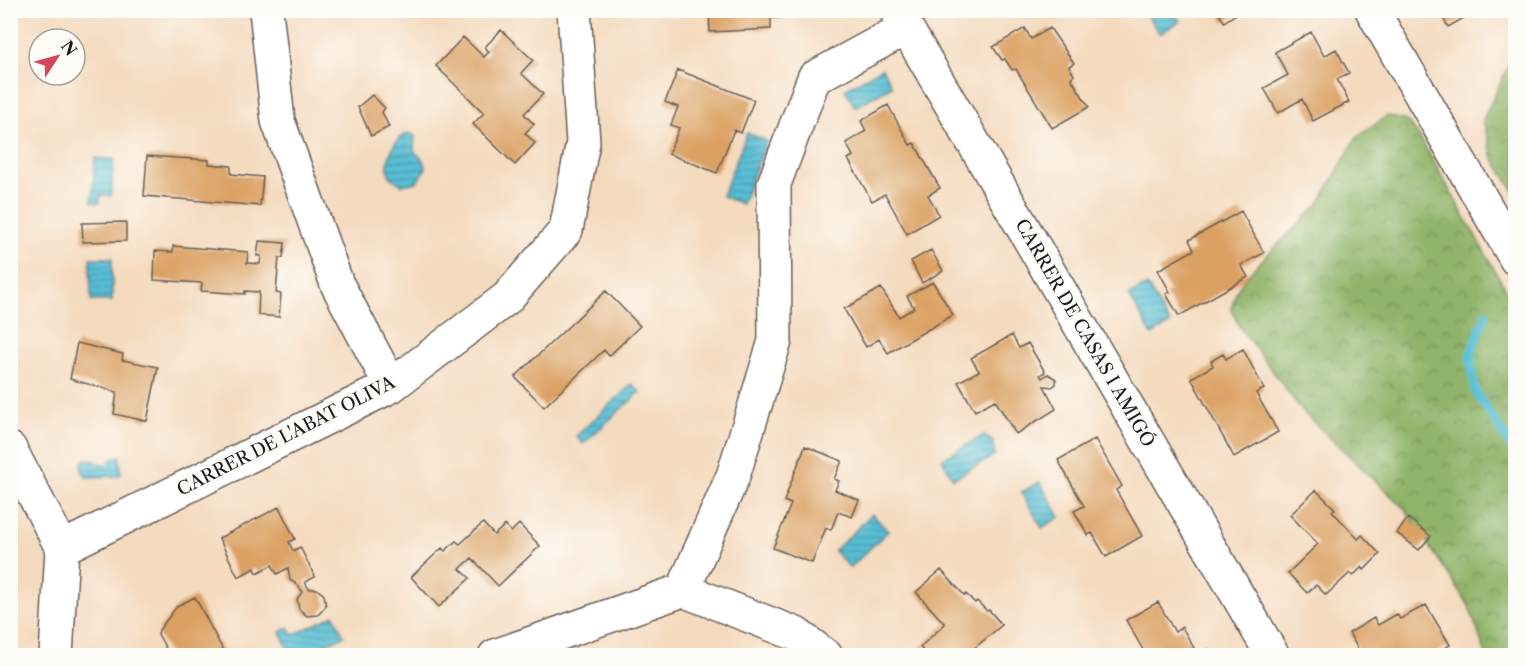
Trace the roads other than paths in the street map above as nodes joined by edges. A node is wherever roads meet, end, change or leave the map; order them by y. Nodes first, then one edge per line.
1 (266, 10) edge
2 (574, 10) edge
3 (1372, 10) edge
4 (901, 19) edge
5 (1515, 259) edge
6 (391, 386) junction
7 (10, 449) edge
8 (62, 548) junction
9 (683, 590) junction
10 (56, 656) edge
11 (495, 656) edge
12 (826, 656) edge
13 (1273, 656) edge

1 - 6 street
2 - 6 street, CARRER DE L'ABAT OLIVA
3 - 5 street
4 - 9 street
4 - 13 street, CARRER DE CASAS I AMIGÓ
6 - 8 street, CARRER DE L'ABAT OLIVA
7 - 8 street
8 - 10 street
9 - 11 street
9 - 12 street

